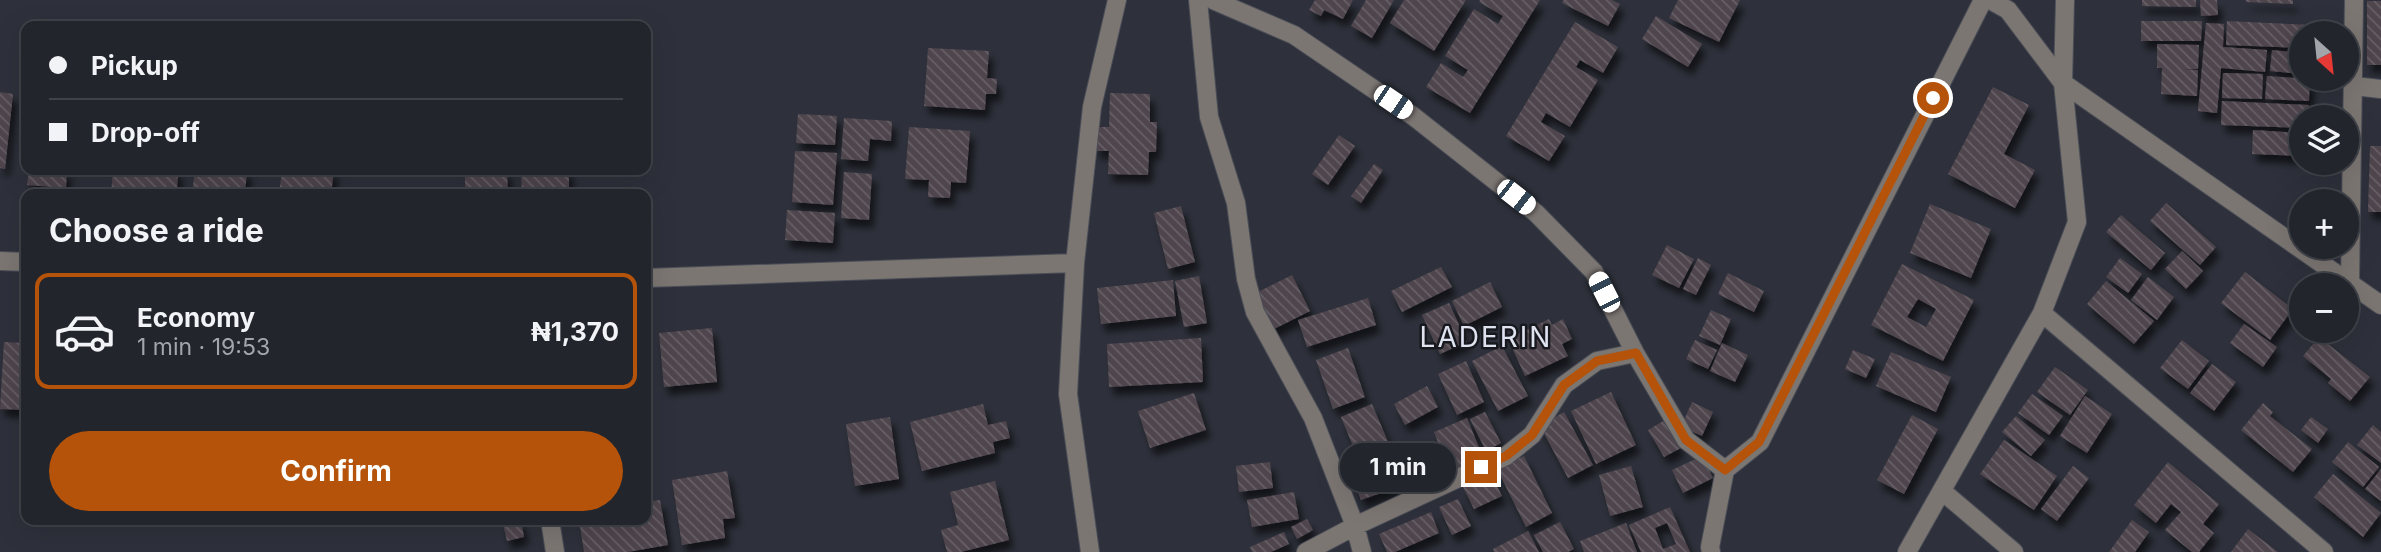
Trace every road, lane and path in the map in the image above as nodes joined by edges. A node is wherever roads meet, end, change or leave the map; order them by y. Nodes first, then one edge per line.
1 (1117, 0) edge
2 (1199, 0) edge
3 (1213, 0) edge
4 (1983, 0) edge
5 (1990, 0) edge
6 (2065, 0) edge
7 (2354, 0) edge
8 (2354, 21) edge
9 (2063, 83) junction
10 (2359, 87) edge
11 (2381, 89) edge
12 (2354, 91) edge
13 (0, 261) edge
14 (21, 261) edge
15 (1075, 264) junction
16 (2336, 273) edge
17 (2350, 273) edge
18 (651, 278) edge
19 (2359, 289) edge
20 (2381, 305) edge
21 (2042, 313) junction
22 (1636, 353) junction
23 (1725, 470) junction
24 (1942, 491) junction
25 (551, 525) edge
26 (1355, 526) junction
27 (1708, 550) edge
28 (555, 552) edge
29 (1090, 552) edge
30 (1306, 552) edge
31 (1362, 552) edge
32 (1907, 552) edge
33 (2014, 552) edge
34 (2324, 552) edge

1 - 15 street
2 - 26 street
3 - 22 street
4 - 23 street
5 - 9 street
6 - 9 street
7 - 8 street
9 - 16 street
9 - 21 street
10 - 11 street
12 - 17 street
13 - 14 street
15 - 18 street
15 - 29 street
19 - 20 street
21 - 24 street
21 - 34 street
22 - 23 street
22 - 26 street
23 - 27 street
24 - 32 street
24 - 33 street
25 - 28 street
26 - 30 street
26 - 31 street

